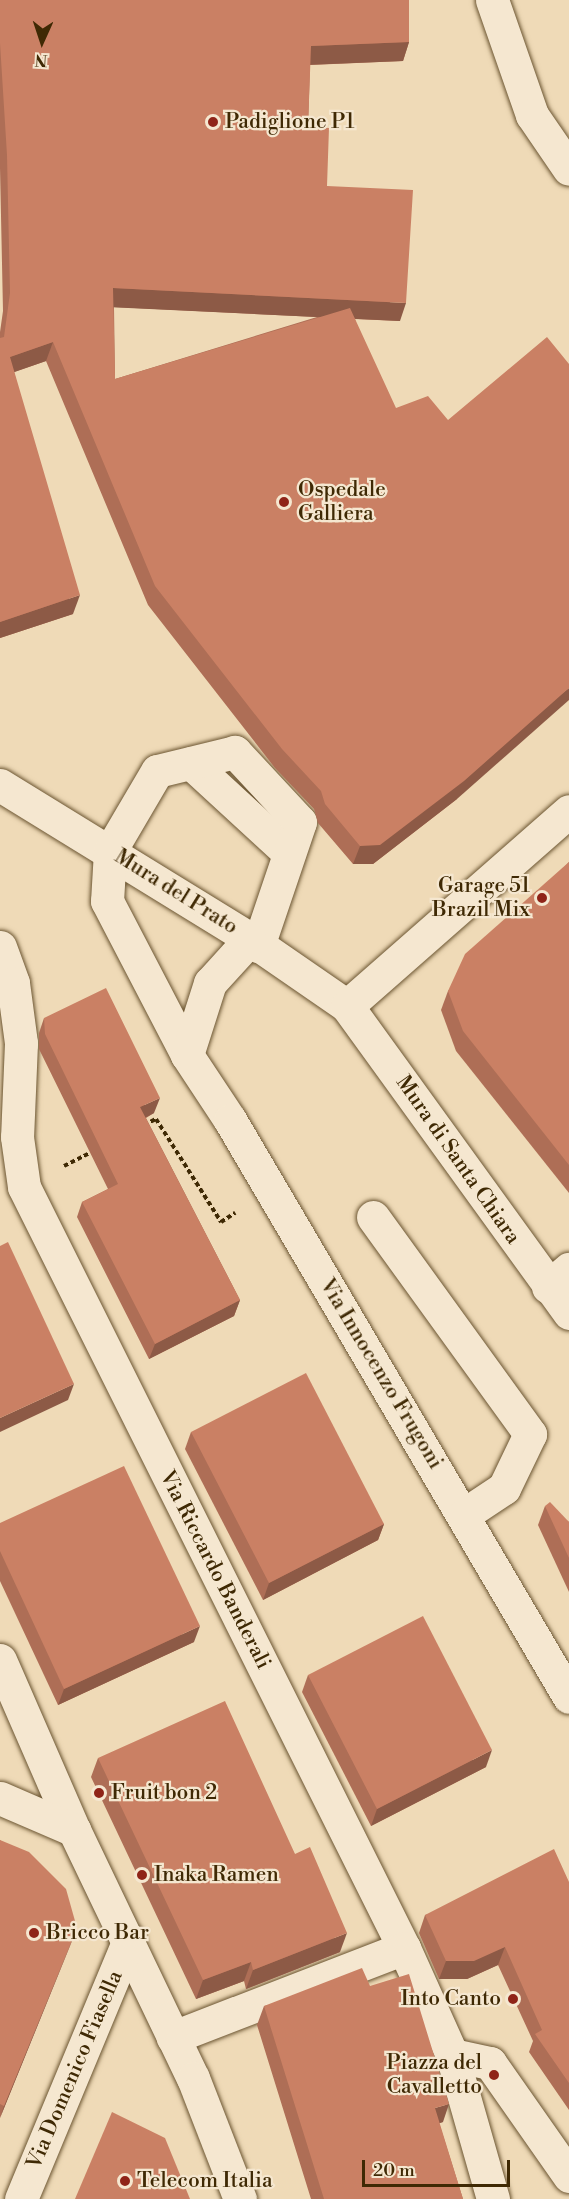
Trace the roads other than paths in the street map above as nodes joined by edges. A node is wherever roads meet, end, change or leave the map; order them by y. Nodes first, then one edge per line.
1 (492, 0) edge
2 (569, 169) edge
3 (0, 785) edge
4 (569, 811) edge
5 (110, 851) junction
6 (254, 943) junction
7 (0, 947) edge
8 (347, 1006) junction
9 (187, 1055) junction
10 (373, 1217) dead end
11 (558, 1278) edge
12 (569, 1313) edge
13 (465, 1514) junction
14 (4, 1669) edge
15 (569, 1697) edge
16 (0, 1714) edge
17 (0, 1798) edge
18 (74, 1830) junction
19 (129, 1941) junction
20 (404, 1948) junction
21 (173, 2037) junction
22 (452, 2055) junction
23 (569, 2176) edge
24 (21, 2199) edge
25 (240, 2199) edge
26 (493, 2199) edge

1 - 2 street
3 - 5 street, Mura del Prato
4 - 8 street
5 - 6 street, Mura del Prato
5 - 6 street
5 - 9 street, Via Innocenzo Frugoni
6 - 8 street, Mura del Prato
6 - 9 street
7 - 20 street, Via Riccardo Banderali
8 - 11 street, Mura di Santa Chiara
9 - 13 street, Via Innocenzo Frugoni
10 - 13 street
11 - 12 street, Mura di Santa Chiara
13 - 15 street, Via Innocenzo Frugoni
14 - 16 street
14 - 18 street
17 - 18 street
18 - 19 street
19 - 21 street
19 - 24 street, Via Domenico Fiasella
20 - 21 street
20 - 22 street
21 - 25 street
22 - 23 street
22 - 26 street

